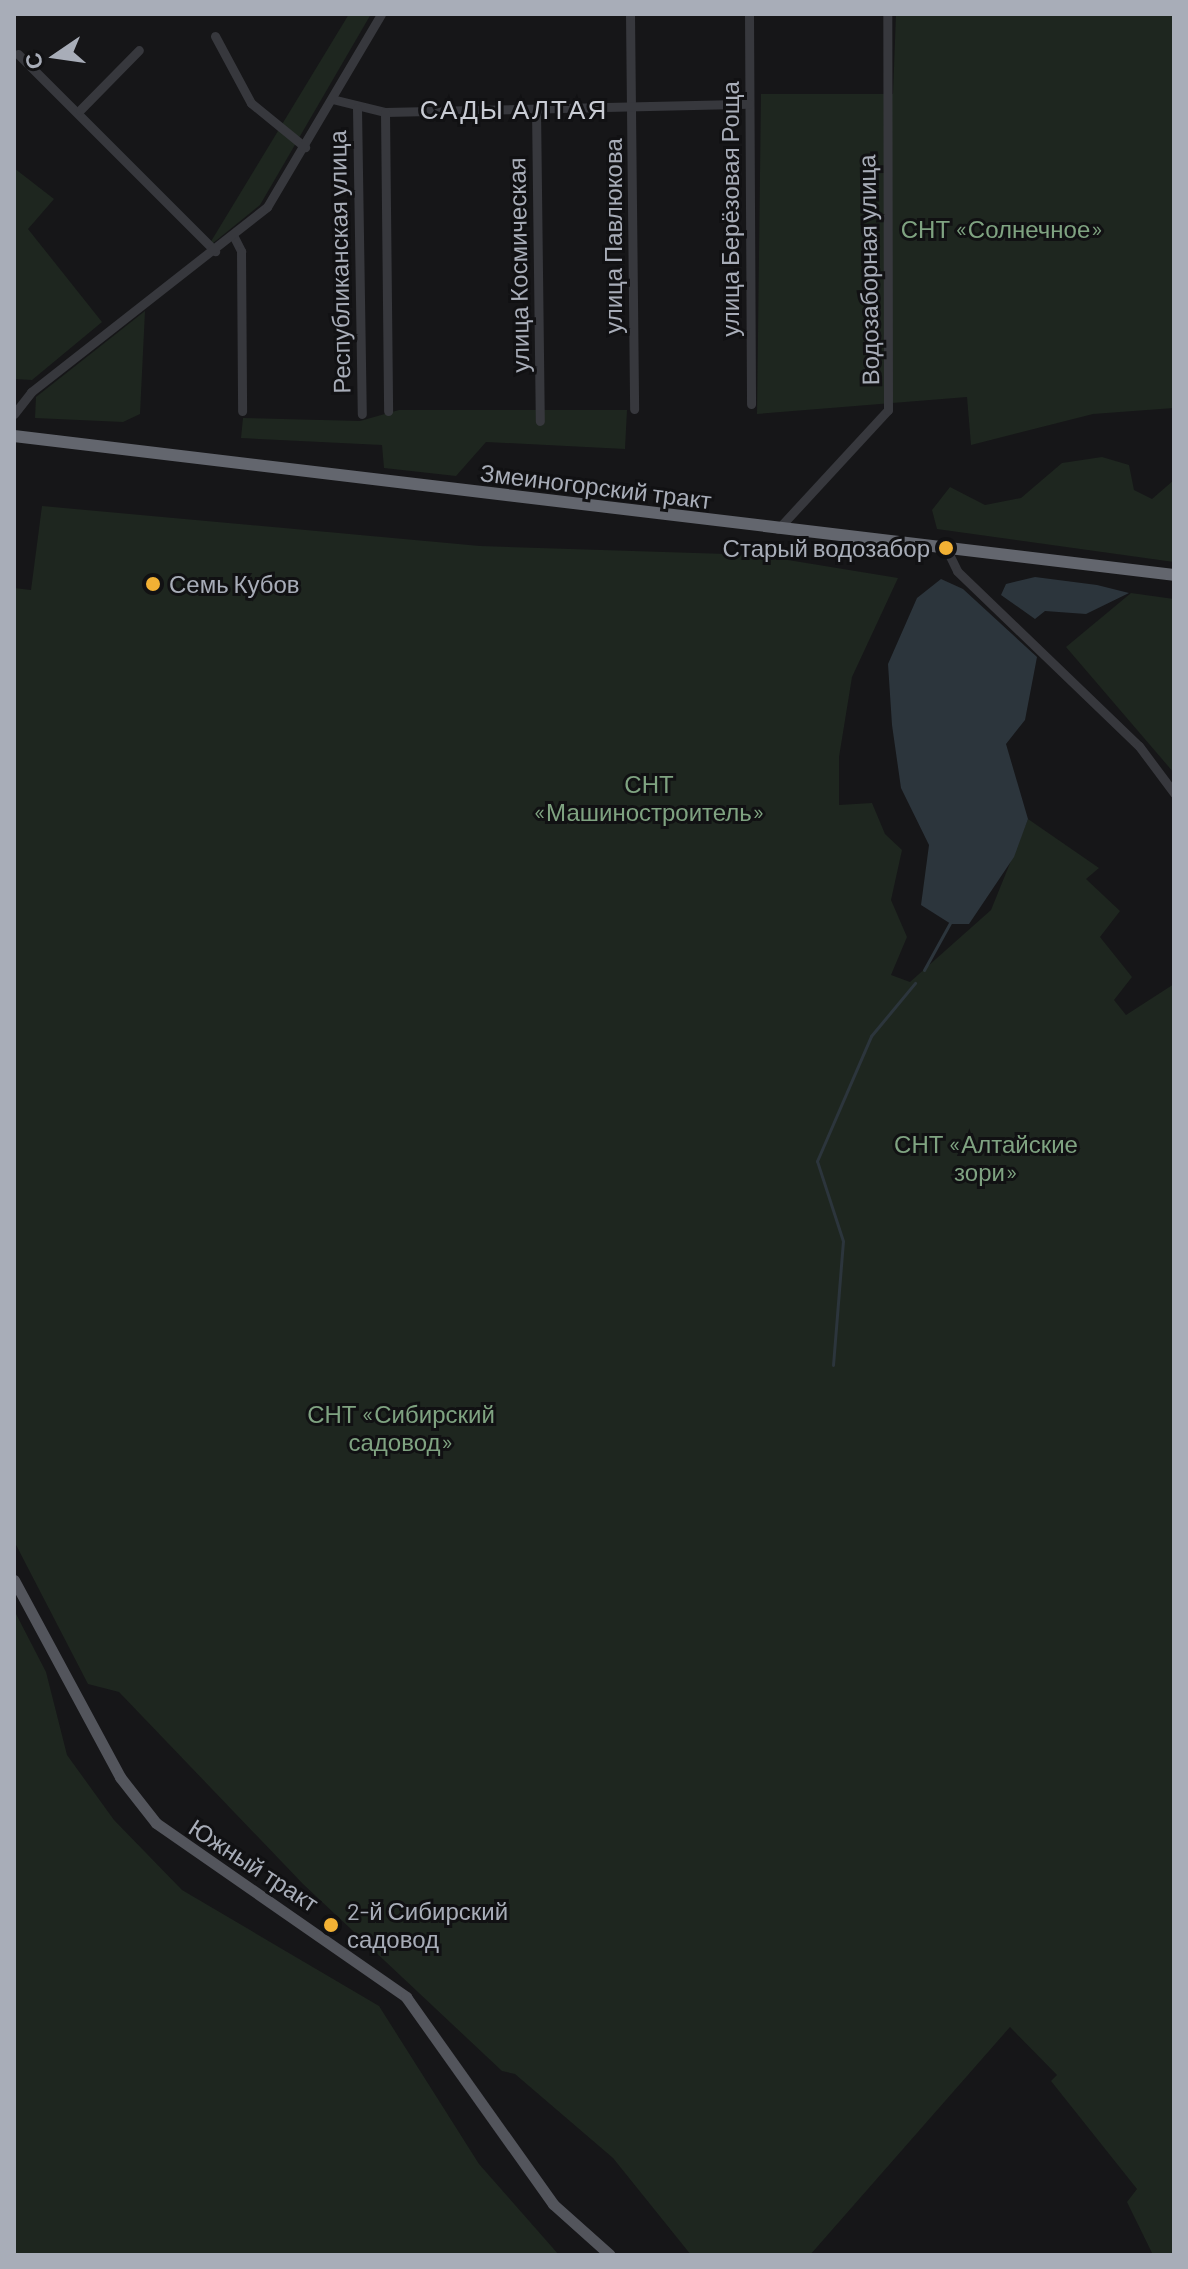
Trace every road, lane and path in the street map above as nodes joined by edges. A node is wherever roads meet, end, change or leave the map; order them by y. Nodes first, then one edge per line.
1 (381, 14) edge
2 (630, 14) edge
3 (749, 14) edge
4 (887, 14) edge
5 (215, 36) dead end
6 (139, 50) dead end
7 (18, 54) dead end
8 (332, 99) junction
9 (749, 104) junction
10 (633, 107) junction
11 (357, 108) junction
12 (536, 108) junction
13 (80, 110) junction
14 (385, 112) junction
15 (305, 147) junction
16 (234, 237) junction
17 (215, 251) junction
18 (751, 404) dead end
19 (634, 409) dead end
20 (242, 411) dead end
21 (388, 411) dead end
22 (14, 414) edge
23 (362, 414) dead end
24 (540, 421) dead end
25 (14, 436) edge
26 (778, 529) junction
27 (946, 548) junction
28 (1174, 575) edge
29 (1174, 793) edge
30 (14, 1580) edge
31 (610, 2255) edge

1 - 8 street
2 - 10 street, улица Павлюкова
3 - 9 street, улица Берёзовая Роща
4 - 26 street, Водозаборная улица
5 - 15 street
6 - 13 street
7 - 13 street
8 - 11 street
8 - 15 street
9 - 10 street
9 - 18 street, улица Берёзовая Роща
10 - 12 street
10 - 19 street, улица Павлюкова
11 - 14 street
11 - 23 street, Республиканская улица
12 - 14 street
12 - 24 street, улица Космическая
13 - 17 street
14 - 21 street, Республиканская улица
15 - 16 street
16 - 17 street
16 - 20 street
17 - 22 street
25 - 26 highway, Змеиногорский тракт
26 - 27 highway, Змеиногорский тракт
27 - 28 highway, Змеиногорский тракт
27 - 29 street
30 - 31 main road, Южный тракт

